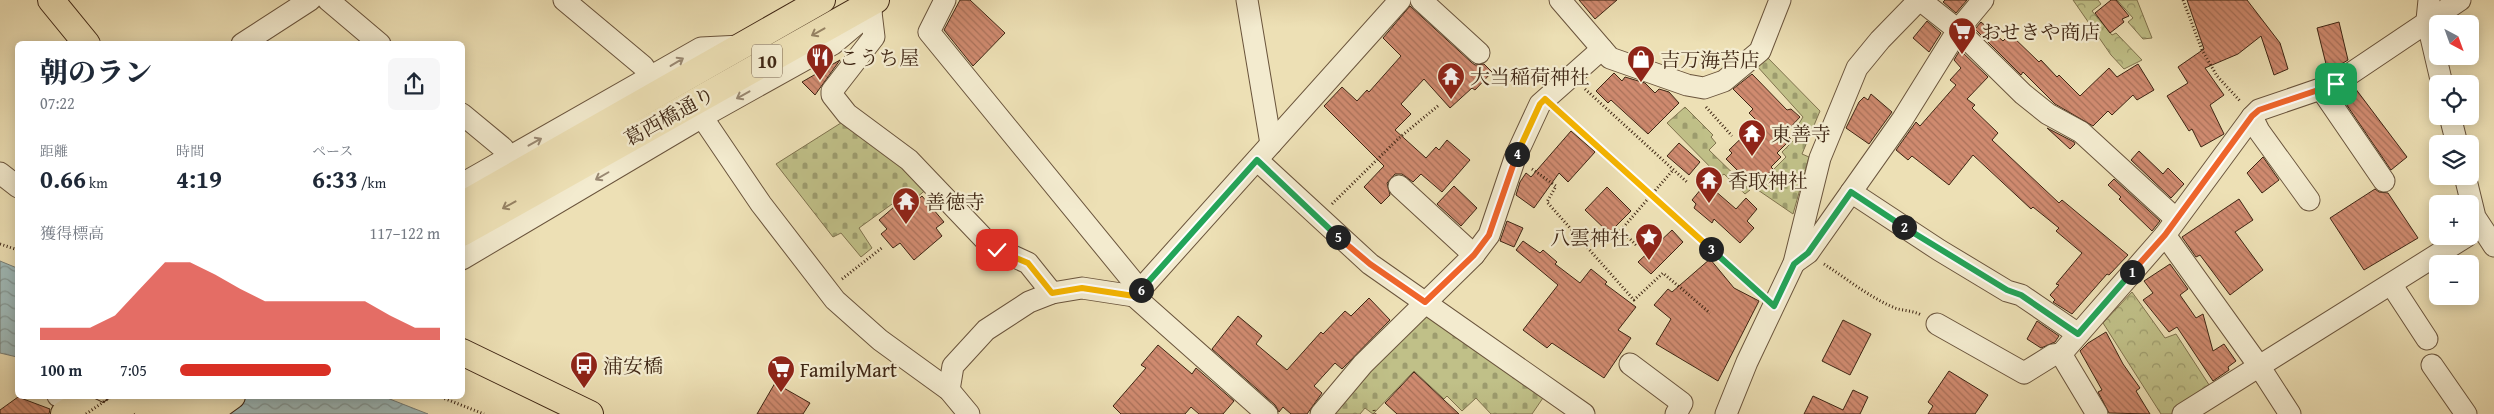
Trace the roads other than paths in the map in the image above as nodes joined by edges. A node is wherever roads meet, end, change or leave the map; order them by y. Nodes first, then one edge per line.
1 (51, 0) edge
2 (310, 0) edge
3 (328, 0) edge
4 (564, 0) edge
5 (822, 0) edge
6 (945, 0) edge
7 (1248, 0) edge
8 (1400, 0) edge
9 (1421, 0) edge
10 (1560, 0) edge
11 (1780, 0) edge
12 (1983, 0) edge
13 (2460, 0) edge
14 (1915, 1) edge
15 (877, 4) edge
16 (2428, 10) edge
17 (1958, 30) junction
18 (85, 41) edge
19 (247, 41) edge
20 (376, 41) edge
21 (1602, 49) junction
22 (1479, 53) dead end
23 (2440, 75) edge
24 (2320, 89) junction
25 (652, 100) junction
26 (465, 116) edge
27 (2252, 116) junction
28 (702, 117) junction
29 (1271, 144) junction
30 (508, 157) junction
31 (1257, 160) junction
32 (0, 173) edge
33 (2384, 181) dead end
34 (465, 182) edge
35 (15, 185) edge
36 (1399, 186) dead end
37 (1851, 192) junction
38 (2309, 200) dead end
39 (465, 203) edge
40 (2171, 227) junction
41 (2479, 230) edge
42 (465, 231) edge
43 (2453, 245) edge
44 (2494, 246) edge
45 (1474, 255) junction
46 (465, 258) edge
47 (1801, 258) junction
48 (2391, 284) junction
49 (1052, 293) junction
50 (1137, 293) junction
51 (1425, 302) junction
52 (1937, 324) road end
53 (2078, 334) junction
54 (2427, 339) dead end
55 (465, 353) edge
56 (2061, 354) junction
57 (1630, 364) dead end
58 (2432, 365) dead end
59 (2259, 366) junction
60 (950, 390) junction
61 (132, 399) edge
62 (166, 399) edge
63 (199, 399) edge
64 (228, 399) edge
65 (110, 414) edge
66 (148, 414) edge
67 (176, 414) edge
68 (207, 414) edge
69 (590, 414) edge
70 (968, 414) edge
71 (1267, 414) edge
72 (1321, 414) edge
73 (1584, 414) edge
74 (1676, 414) edge
75 (1726, 414) edge
76 (2097, 414) edge
77 (2183, 414) edge
78 (2290, 414) edge
79 (2466, 414) edge

1 - 18 main road
2 - 19 street
3 - 20 street
4 - 25 street
25 -> 5 main road, 葛西橋通り / 10
6 - 50 street
7 - 29 street
8 - 29 street
9 - 22 street
10 - 21 street
11 - 21 street
12 - 17 street
13 - 16 street
14 - 17 street
14 - 47 street
15 -> 25 main road, 葛西橋通り / 10
15 -> 28 street
15 - 49 street
16 - 23 street
16 - 24 street
17 - 37 street
17 - 40 street
21 - 45 street
24 - 27 street
24 - 33 street
30 -> 25 street
25 - 39 main road, 葛西橋通り / 10
25 -> 42 main road, 葛西橋通り / 10
26 - 30 street
27 - 38 street
27 - 40 street
28 -> 46 street
28 - 60 street
29 - 31 street
30 - 34 street
31 - 50 street
31 - 51 street
32 - 35 street
36 - 45 street
37 - 47 street
37 - 53 street
40 - 53 street
40 - 59 street
41 - 44 street
43 - 48 street
45 - 51 street
47 - 75 street
48 - 54 street
48 - 59 street
49 - 50 street
49 - 60 street
50 - 71 street
51 - 72 street
51 - 73 street
52 - 56 street
53 - 56 street
55 - 69 main road
56 - 76 street
57 - 74 street
58 - 79 street
59 - 77 street
59 - 78 street
60 - 70 street
61 - 65 main road
62 - 66 main road
63 - 67 main road
64 - 68 main road

